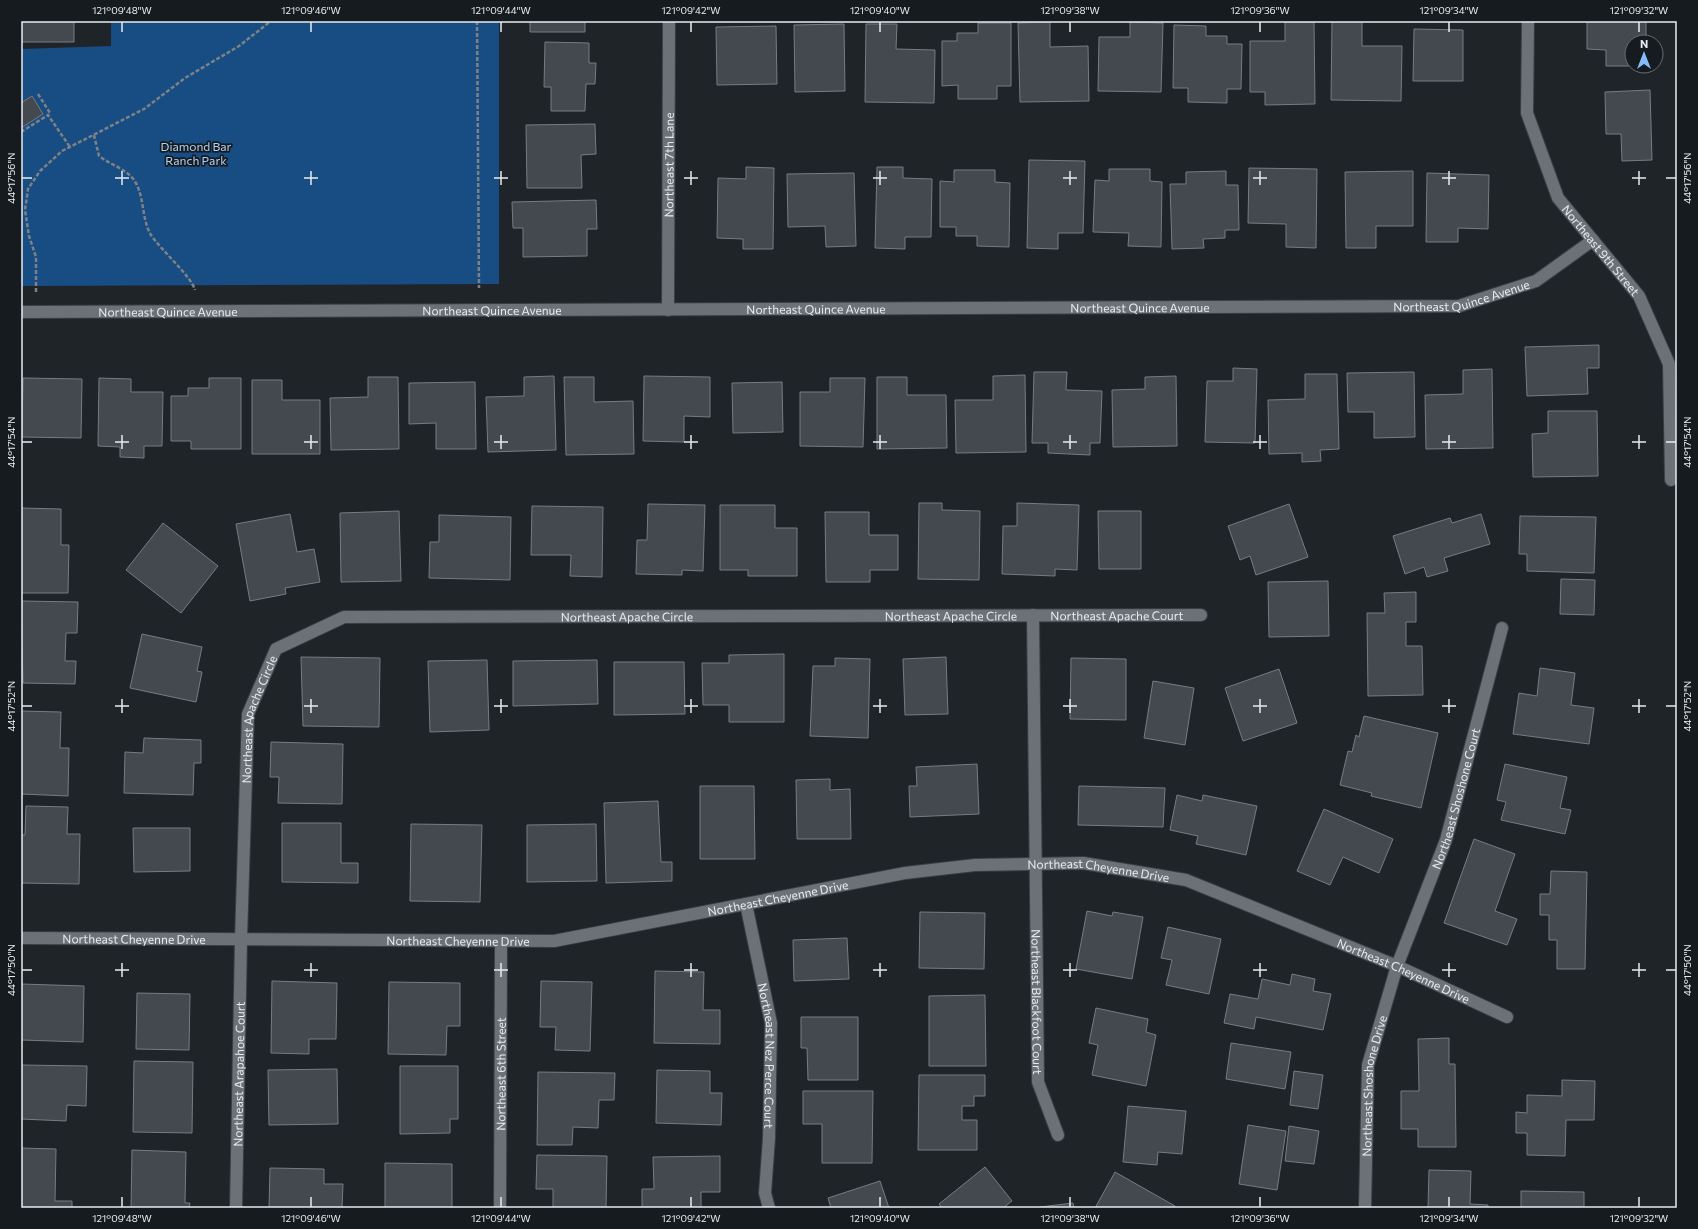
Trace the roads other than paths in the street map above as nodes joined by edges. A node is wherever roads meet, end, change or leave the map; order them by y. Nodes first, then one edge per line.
1 (669, 21) edge
2 (1528, 21) edge
3 (1593, 240) junction
4 (668, 310) junction
5 (21, 312) edge
6 (1672, 480) dead end
7 (1033, 615) junction
8 (1201, 615) dead end
9 (1502, 628) dead end
10 (1034, 864) junction
11 (746, 904) junction
12 (21, 938) edge
13 (241, 939) junction
14 (500, 941) junction
15 (1397, 966) junction
16 (1507, 1018) dead end
17 (1058, 1135) dead end
18 (236, 1208) edge
19 (500, 1208) edge
20 (769, 1208) edge
21 (1365, 1208) edge

1 - 4 street, Northeast 7th Lane
2 - 3 street, Northeast 9th Street
3 - 4 street, Northeast Quince Avenue
3 - 6 street, Northeast 9th Street
4 - 5 street, Northeast Quince Avenue
7 - 8 street, Northeast Apache Court
7 - 10 street, Northeast Apache Circle
7 - 13 street, Northeast Apache Circle
9 - 15 street, Northeast Shoshone Court
10 - 11 street, Northeast Cheyenne Drive
10 - 15 street, Northeast Cheyenne Drive
10 - 17 street, Northeast Blackfoot Court
11 - 14 street, Northeast Cheyenne Drive
11 - 20 street, Northeast Nez Perce Court
12 - 13 street, Northeast Cheyenne Drive
13 - 14 street, Northeast Cheyenne Drive
13 - 18 street, Northeast Arapahoe Court
14 - 19 street, Northeast 6th Street
15 - 16 street, Northeast Cheyenne Drive
15 - 21 street, Northeast Shoshone Drive

